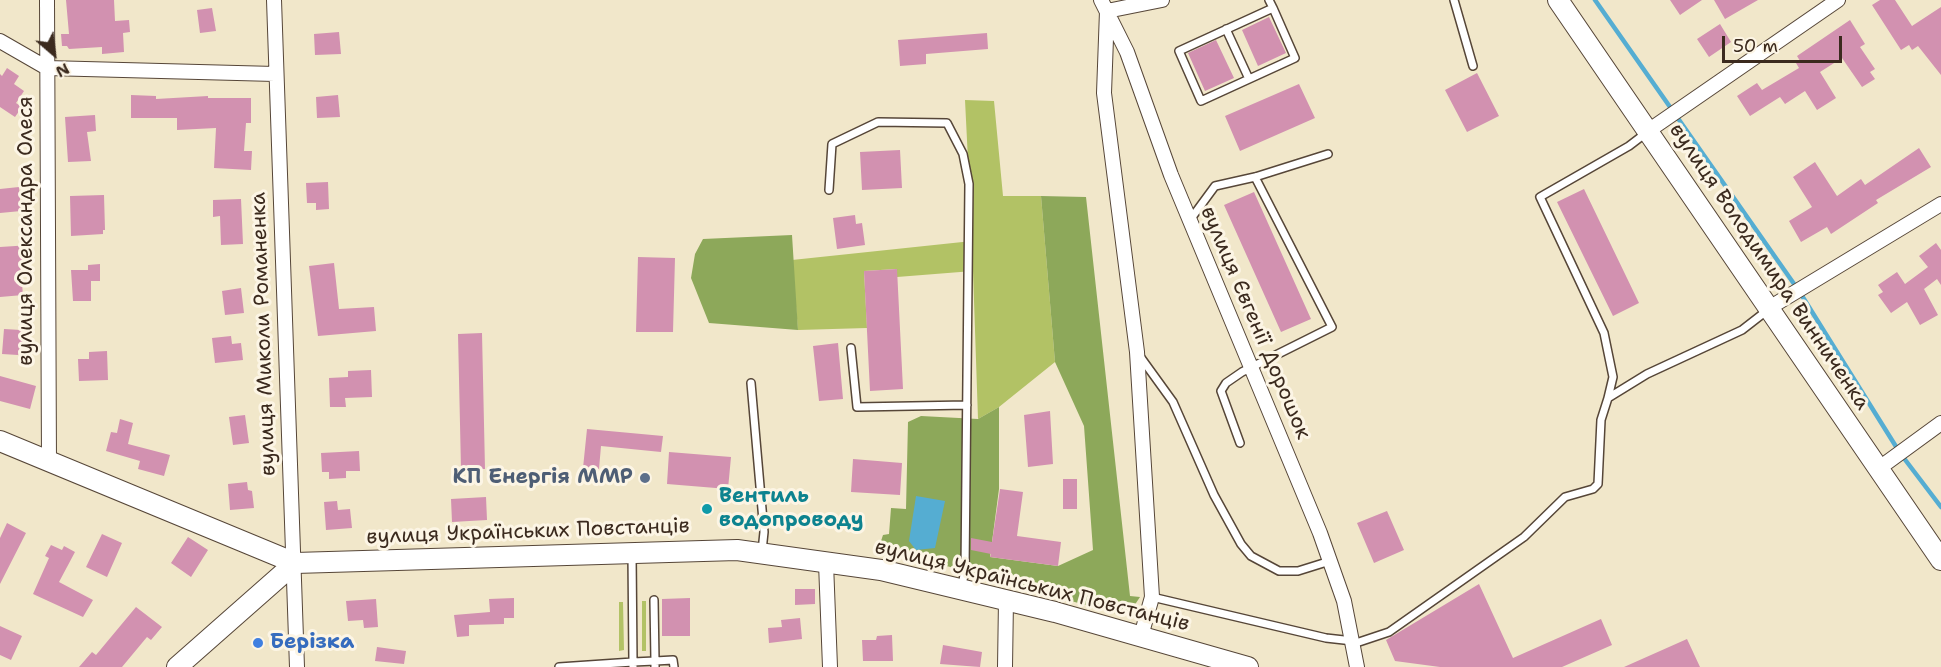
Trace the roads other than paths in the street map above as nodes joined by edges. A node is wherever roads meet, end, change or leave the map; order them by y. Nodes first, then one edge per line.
1 (47, 0) edge
2 (274, 0) edge
3 (1162, 0) edge
4 (1269, 0) edge
5 (1454, 0) edge
6 (1558, 0) edge
7 (1838, 0) edge
8 (1104, 6) edge
9 (1273, 8) junction
10 (1226, 29) junction
11 (0, 41) edge
12 (1473, 66) dead end
13 (47, 68) junction
14 (274, 74) junction
15 (1249, 79) junction
16 (1648, 131) junction
17 (1328, 154) dead end
18 (1254, 177) junction
19 (829, 190) dead end
20 (1941, 204) edge
21 (1190, 220) junction
22 (1769, 309) junction
23 (851, 348) dead end
24 (1137, 351) junction
25 (1253, 369) junction
26 (751, 383) dead end
27 (1608, 398) junction
28 (967, 405) junction
29 (1941, 423) edge
30 (0, 441) edge
31 (1240, 442) dead end
32 (49, 461) junction
33 (1878, 469) junction
34 (632, 552) junction
35 (762, 554) junction
36 (1941, 560) edge
37 (1330, 561) junction
38 (295, 563) junction
39 (826, 563) junction
40 (962, 589) junction
41 (1152, 597) junction
42 (654, 600) dead end
43 (1006, 600) junction
44 (1141, 636) junction
45 (1353, 642) junction
46 (655, 664) edge
47 (603, 665) edge
48 (633, 665) edge
49 (177, 667) edge
50 (297, 667) edge
51 (559, 667) edge
52 (674, 667) edge
53 (830, 667) edge
54 (1005, 667) edge
55 (1248, 667) edge
56 (1357, 667) edge

1 - 13 street, вулиця Олександра Олеся
2 - 14 street, вулиця Миколи Романенка
3 - 8 street
4 - 9 lane
5 - 12 lane
6 - 16 street, вулиця Володимира Винниченка
7 - 16 street
8 - 21 street, вулиця Євгенії Дорошок
8 - 24 street
9 - 10 lane
9 - 15 lane
10 - 15 lane
10 - 15 lane
11 - 13 street
13 - 14 street
13 - 32 street, вулиця Олександра Олеся
14 - 38 street, вулиця Миколи Романенка
16 - 22 street, вулиця Володимира Винниченка
16 - 27 lane
17 - 18 lane
18 - 21 lane
18 - 25 lane
19 - 28 lane
20 - 22 street
21 - 25 street, вулиця Євгенії Дорошок
22 - 27 lane
22 - 33 street, вулиця Володимира Винниченка
23 - 28 lane
24 - 37 lane
24 - 41 street
25 - 31 lane
25 - 37 street, вулиця Євгенії Дорошок
26 - 35 lane
27 - 45 lane
28 - 40 lane
29 - 33 street
30 - 32 street, вулиця Українських Повстанців
32 - 38 street, вулиця Українських Повстанців
33 - 36 street, вулиця Володимира Винниченка
34 - 35 street, вулиця Українських Повстанців
34 - 38 street, вулиця Українських Повстанців
34 - 48 lane
35 - 39 street, вулиця Українських Повстанців
37 - 45 street, вулиця Євгенії Дорошок
38 - 49 street
38 - 50 street, вулиця Миколи Романенка
39 - 40 street, вулиця Українських Повстанців
39 - 53 street
40 - 43 street, вулиця Українських Повстанців
41 - 44 street
41 - 45 lane
42 - 46 lane
43 - 44 street, вулиця Українських Повстанців
43 - 54 street
44 - 55 street, вулиця Українських Повстанців
45 - 56 street, вулиця Євгенії Дорошок
46 - 48 lane
46 - 52 lane
47 - 48 lane
47 - 51 lane

